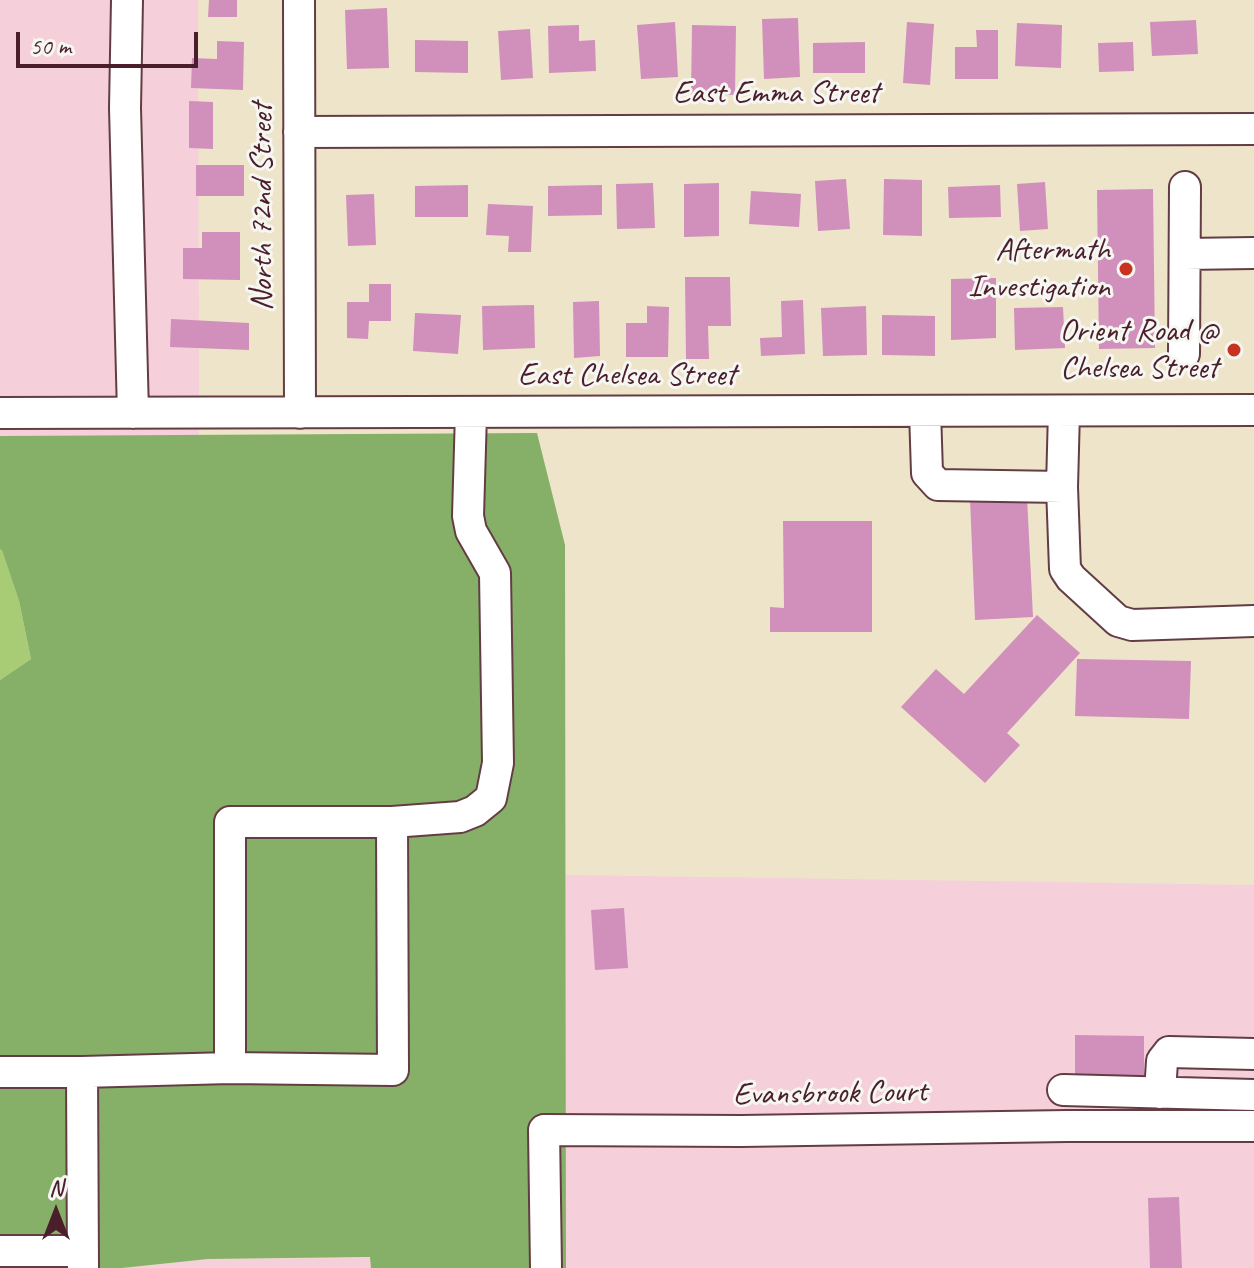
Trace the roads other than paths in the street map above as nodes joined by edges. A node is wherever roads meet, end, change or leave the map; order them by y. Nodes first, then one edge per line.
1 (127, 0) edge
2 (299, 0) edge
3 (1254, 129) edge
4 (299, 132) junction
5 (1185, 187) dead end
6 (1254, 253) edge
7 (1185, 254) junction
8 (1184, 354) dead end
9 (1254, 410) edge
10 (925, 411) junction
11 (1064, 411) junction
12 (0, 413) edge
13 (133, 413) junction
14 (300, 413) junction
15 (471, 413) junction
16 (1062, 487) junction
17 (1254, 621) edge
18 (392, 822) junction
19 (1254, 1054) edge
20 (230, 1068) junction
21 (0, 1072) edge
22 (86, 1072) junction
23 (1063, 1090) dead end
24 (1160, 1093) junction
25 (1254, 1095) edge
26 (1254, 1126) edge
27 (0, 1251) edge
28 (83, 1260) edge
29 (546, 1268) edge

1 - 13 street
2 - 4 street, North 72nd Street
3 - 4 street, East Emma Street
4 - 14 street, North 72nd Street
5 - 7 street
6 - 7 street
7 - 8 street
9 - 11 street, East Chelsea Street
10 - 11 street, East Chelsea Street
10 - 15 street, East Chelsea Street
10 - 16 street
11 - 16 street
12 - 13 street, East Chelsea Street
13 - 14 street, East Chelsea Street
14 - 15 street, East Chelsea Street
15 - 18 street
16 - 17 street
18 - 20 street
18 - 20 street
19 - 24 street
20 - 22 street
21 - 22 street
22 - 28 street
23 - 24 street
24 - 25 street
26 - 29 street, Evansbrook Court
27 - 28 street

